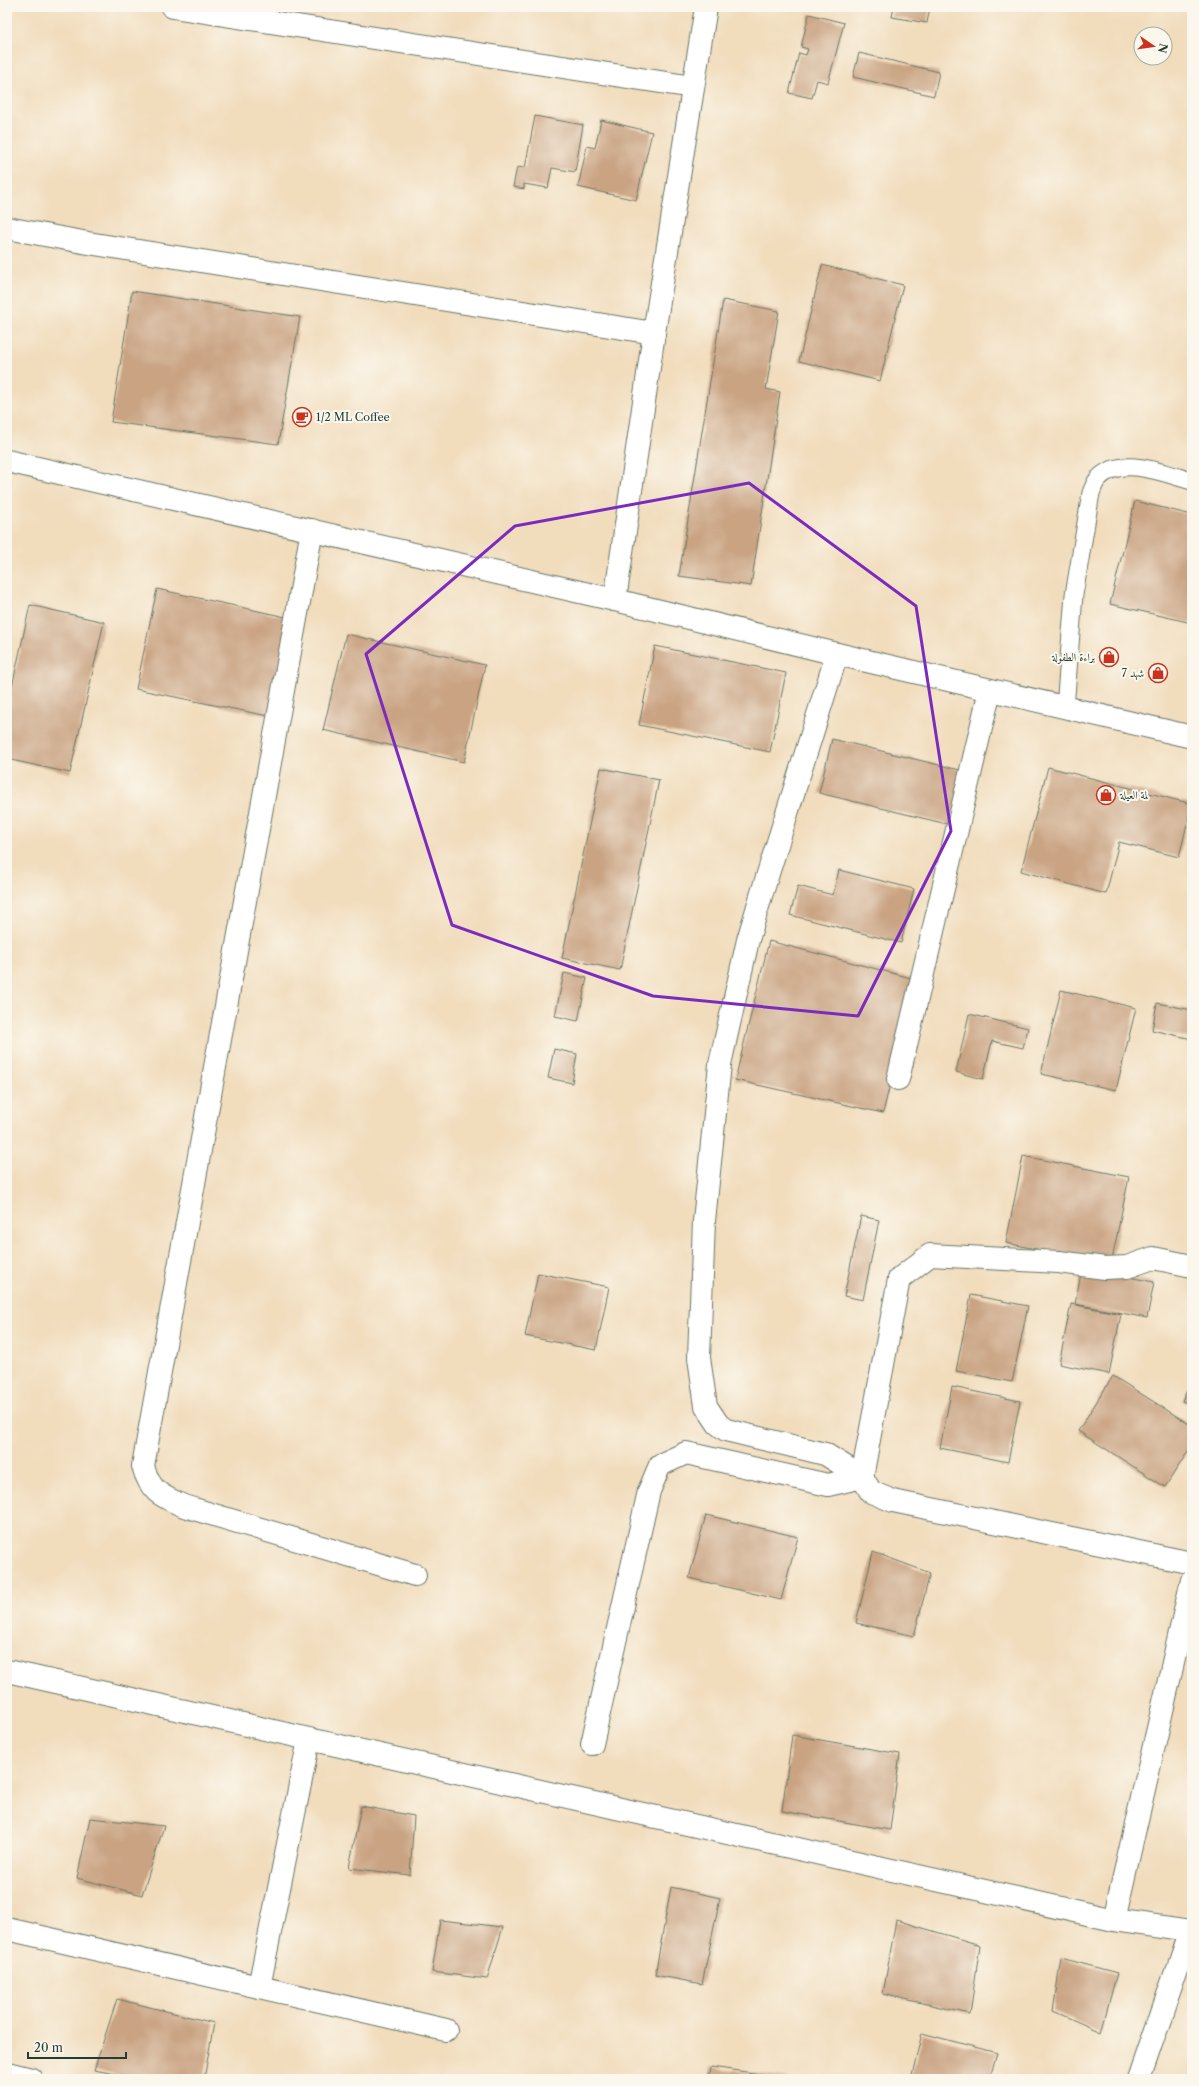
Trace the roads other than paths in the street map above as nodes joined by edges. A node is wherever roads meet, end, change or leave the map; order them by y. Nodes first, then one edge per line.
1 (173, 7) edge
2 (706, 7) edge
3 (693, 87) junction
4 (7, 228) edge
5 (654, 333) junction
6 (7, 461) edge
7 (1192, 481) edge
8 (312, 530) junction
9 (615, 600) junction
10 (837, 654) junction
11 (990, 690) junction
12 (1065, 708) junction
13 (1192, 737) edge
14 (898, 1079) dead end
15 (1192, 1266) edge
16 (862, 1477) junction
17 (1192, 1563) edge
18 (414, 1575) dead end
19 (1192, 1580) edge
20 (7, 1671) edge
21 (309, 1740) junction
22 (592, 1744) dead end
23 (1114, 1920) junction
24 (7, 1929) edge
25 (1191, 1931) edge
26 (259, 1987) junction
27 (446, 2030) dead end
28 (7, 2073) edge
29 (31, 2079) edge
30 (1139, 2079) edge

1 - 3 street
2 - 3 street
3 - 5 street
4 - 5 street
5 - 9 street
6 - 8 street
7 - 12 lane
8 - 9 street
8 - 18 street
9 - 10 street
10 - 11 street
10 - 16 street
11 - 12 street
11 - 14 street
12 - 13 street
15 - 16 street
16 - 17 street
16 - 22 street
19 - 23 street
20 - 21 street
21 - 23 street
21 - 26 street
23 - 25 street
24 - 26 street
25 - 30 street
26 - 27 street
28 - 29 street

